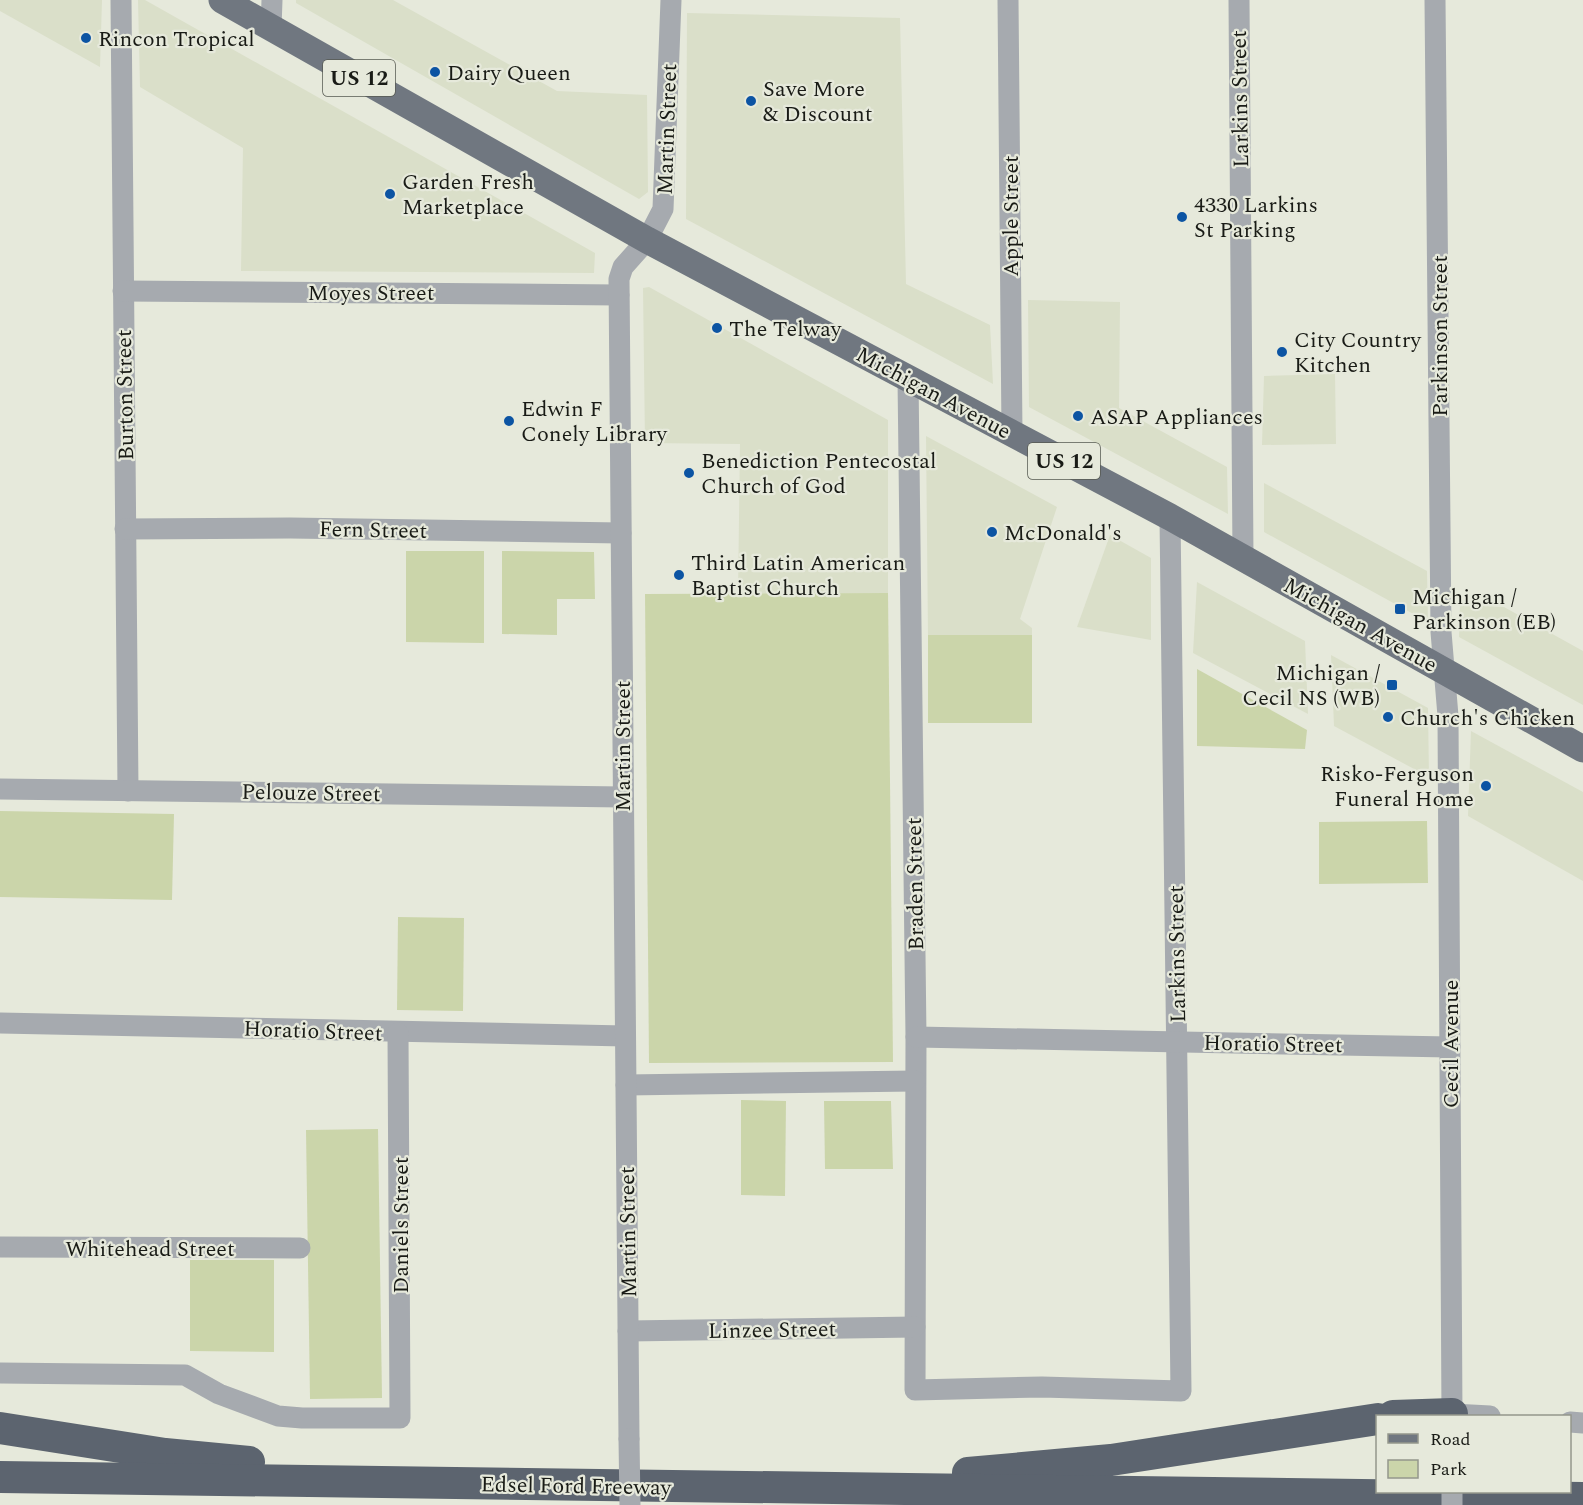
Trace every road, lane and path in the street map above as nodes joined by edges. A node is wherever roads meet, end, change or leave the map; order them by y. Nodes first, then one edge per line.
1 (120, 0) edge
2 (222, 0) edge
3 (272, 0) edge
4 (671, 0) edge
5 (1008, 0) edge
6 (1239, 0) edge
7 (1435, 0) edge
8 (271, 28) junction
9 (646, 240) junction
10 (123, 291) junction
11 (619, 295) junction
12 (908, 378) junction
13 (1012, 433) junction
14 (1170, 517) junction
15 (125, 529) junction
16 (621, 533) junction
17 (1243, 558) junction
18 (1444, 671) junction
19 (1583, 749) edge
20 (0, 789) edge
21 (128, 790) junction
22 (623, 797) junction
23 (0, 1023) edge
24 (398, 1033) junction
25 (625, 1036) junction
26 (916, 1037) junction
27 (1177, 1042) junction
28 (1450, 1047) junction
29 (915, 1081) junction
30 (626, 1085) junction
31 (0, 1247) edge
32 (300, 1248) dead end
33 (915, 1327) junction
34 (628, 1331) junction
35 (0, 1373) edge
36 (915, 1390) joint
37 (1452, 1415) edge
38 (1376, 1419) edge
39 (0, 1428) edge
40 (0, 1477) edge
41 (401, 1482) junction
42 (693, 1487) junction
43 (1583, 1498) edge
44 (630, 1505) edge

1 - 10 street, Burton Street
2 - 8 main road, Michigan Avenue / US 12
3 - 8 street
4 - 9 street, Martin Street
5 - 13 street, Apple Street
6 - 17 street, Larkins Street
7 - 18 street, Parkinson Street
8 - 9 main road, Michigan Avenue / US 12
9 - 11 street, Martin Street
9 - 12 main road, Michigan Avenue / US 12
10 - 11 street, Moyes Street
10 - 15 street, Burton Street
11 - 16 street, Martin Street
12 - 13 main road, Michigan Avenue / US 12
12 - 26 street, Braden Street
13 - 14 main road, Michigan Avenue / US 12
14 - 17 main road, Michigan Avenue / US 12
14 - 27 street, Larkins Street
15 - 16 street, Fern Street
15 - 21 street, Burton Street
16 - 22 street, Martin Street
17 - 18 main road, Michigan Avenue / US 12
18 - 19 main road, Michigan Avenue / US 12
18 - 28 street, Cecil Avenue
20 - 21 street, Pelouze Street
21 - 22 street, Pelouze Street
22 - 25 street, Martin Street
23 - 24 street, Horatio Street
24 - 25 street, Horatio Street
24 - 35 street, Daniels Street
25 - 30 street, Martin Street
26 - 27 street, Horatio Street
26 - 29 street, Braden Street
27 - 28 street, Horatio Street
27 - 36 street, Larkins Street
28 - 37 street, Cecil Avenue
29 - 30 street
29 - 33 street, Braden Street
30 - 34 street, Martin Street
31 - 32 street, Whitehead Street
33 - 34 street, Linzee Street
33 - 36 street, Braden Street
34 - 44 street, Martin Street, bridge
38 - 42 highway
39 - 41 highway
40 - 41 highway, Edsel Ford Freeway
41 - 42 highway, Edsel Ford Freeway
42 - 43 highway, Edsel Ford Freeway

